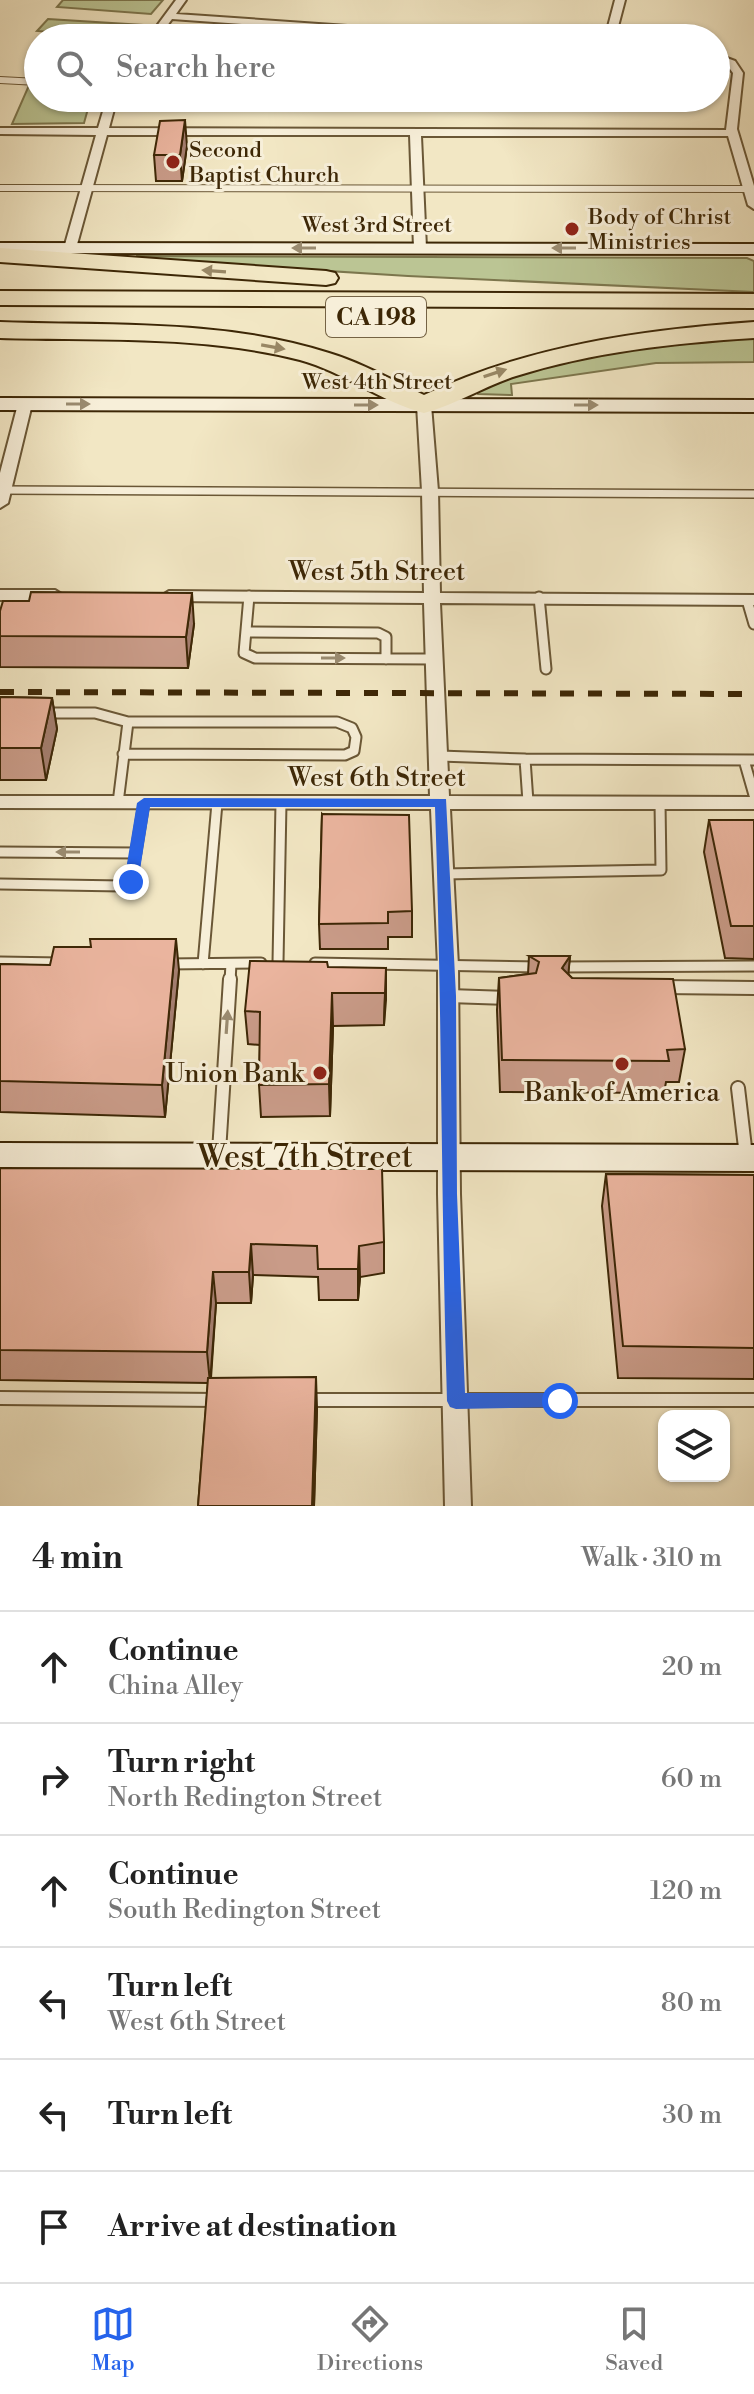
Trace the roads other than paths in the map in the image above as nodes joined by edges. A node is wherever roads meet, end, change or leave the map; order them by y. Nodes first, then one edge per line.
1 (181, 0) edge
2 (620, 0) edge
3 (169, 16) junction
4 (163, 24) edge
5 (281, 24) edge
6 (614, 24) edge
7 (730, 63) edge
8 (0, 80) edge
9 (24, 81) edge
10 (108, 112) edge
11 (0, 131) edge
12 (102, 132) junction
13 (415, 132) junction
14 (731, 133) junction
15 (0, 188) edge
16 (87, 188) junction
17 (418, 188) junction
18 (748, 189) junction
19 (754, 205) edge
20 (0, 248) edge
21 (70, 248) junction
22 (420, 248) junction
23 (754, 249) edge
24 (0, 255) edge
25 (0, 298) edge
26 (751, 311) edge
27 (0, 316) edge
28 (0, 330) edge
29 (0, 404) edge
30 (25, 404) junction
31 (424, 405) junction
32 (754, 406) edge
33 (430, 491) junction
34 (754, 494) edge
35 (1, 495) edge
36 (0, 595) edge
37 (78, 595) edge
38 (156, 596) edge
39 (249, 596) junction
40 (431, 596) junction
41 (539, 597) junction
42 (751, 600) edge
43 (754, 624) edge
44 (246, 632) junction
45 (386, 659) junction
46 (433, 659) junction
47 (546, 669) dead end
48 (32, 713) edge
49 (128, 722) junction
50 (123, 754) junction
51 (440, 756) junction
52 (525, 759) junction
53 (749, 760) edge
54 (754, 795) edge
55 (0, 802) edge
56 (528, 802) junction
57 (118, 803) junction
58 (144, 803) junction
59 (217, 803) junction
60 (281, 803) junction
61 (442, 803) junction
62 (660, 803) junction
63 (754, 803) edge
64 (0, 852) edge
65 (136, 853) junction
66 (444, 874) junction
67 (0, 884) edge
68 (0, 962) edge
69 (278, 962) junction
70 (293, 962) edge
71 (309, 962) edge
72 (78, 963) edge
73 (156, 963) edge
74 (203, 964) junction
75 (231, 964) junction
76 (448, 966) junction
77 (754, 966) edge
78 (655, 988) edge
79 (754, 988) edge
80 (449, 996) junction
81 (528, 998) edge
82 (738, 1088) dead end
83 (0, 1156) edge
84 (219, 1156) junction
85 (450, 1156) junction
86 (750, 1158) edge
87 (0, 1398) edge
88 (236, 1400) edge
89 (297, 1400) edge
90 (754, 1400) edge
91 (456, 1401) junction
92 (458, 1506) edge

1 - 3 street
2 - 6 street
3 - 4 street
3 - 5 street
7 - 14 street
8 - 9 lane
10 - 12 street
11 - 12 street
12 - 13 street
12 - 16 street
13 - 14 street
13 - 17 street
14 - 18 street
15 - 16 lane
16 - 17 lane
16 - 21 street
17 - 18 lane
17 - 22 street
18 - 19 street
20 - 21 main road, West 3rd Street
22 -> 21 main road, West 3rd Street
23 -> 22 main road, West 3rd Street
26 -> 24 highway
25 - 26 highway, CA 198
26 - 27 highway, CA 198
31 -> 26 highway
28 -> 31 highway
29 - 30 main road, West 4th Street
30 -> 31 main road, West 4th Street
30 - 35 street
31 -> 32 main road, West 4th Street
31 - 33 street
33 - 34 lane
33 - 35 lane
33 - 40 street
36 - 37 street
38 - 39 street, West 5th Street
39 - 40 street, West 5th Street
39 - 44 lane
40 - 41 street, West 5th Street
40 - 46 street
41 - 42 street, West 5th Street
41 - 47 lane
42 - 43 lane
44 - 45 lane
44 -> 45 lane
45 - 46 lane
46 - 51 street
48 - 49 lane
49 - 50 lane
49 - 50 lane
50 - 57 lane
51 - 52 lane
51 - 61 street
52 - 53 lane
52 - 56 lane
53 - 54 lane
55 - 57 street, West 6th Street
56 - 61 street, West 6th Street
56 - 62 street, West 6th Street
57 - 58 street, West 6th Street
58 - 59 street, West 6th Street
58 - 65 lane
59 - 60 street, West 6th Street
59 - 74 lane
60 - 61 street, West 6th Street
60 - 69 lane
61 - 66 street
62 - 63 street, West 6th Street
62 - 66 lane
65 -> 64 lane
65 - 67 lane
66 - 76 street
68 - 72 lane
69 - 70 lane
69 - 75 lane
71 - 76 lane
73 - 74 lane
74 - 75 lane
84 -> 75 lane
76 - 77 lane
76 - 80 street
78 - 79 lane
80 - 81 lane
80 - 85 street
82 - 86 lane
83 - 84 main road, West 7th Street
84 - 85 main road, West 7th Street
85 - 86 main road, West 7th Street
85 - 91 street
87 - 88 lane
89 - 91 lane
90 - 91 lane
91 - 92 street

